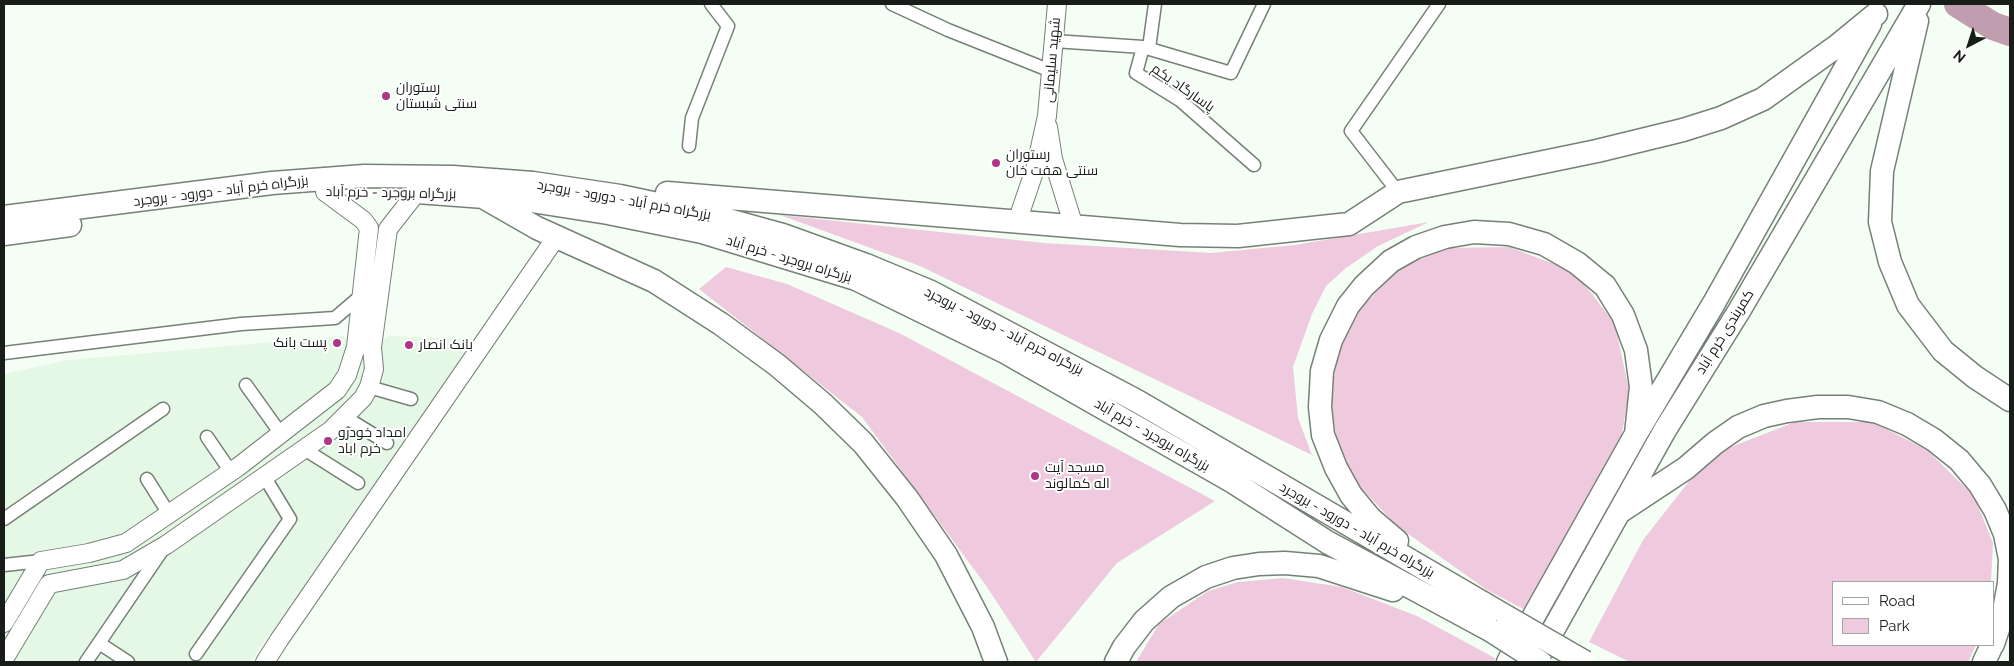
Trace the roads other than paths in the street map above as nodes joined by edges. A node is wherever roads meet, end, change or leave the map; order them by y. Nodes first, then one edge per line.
1 (711, 4) edge
2 (892, 4) edge
3 (1056, 4) edge
4 (1155, 4) edge
5 (1264, 4) edge
6 (1439, 4) edge
7 (1920, 4) edge
8 (1878, 9) edge
9 (1054, 41) junction
10 (1146, 47) junction
11 (1051, 71) junction
12 (1047, 116) junction
13 (688, 146) dead end
14 (1254, 164) dead end
15 (532, 183) junction
16 (324, 192) junction
17 (417, 192) junction
18 (1398, 192) junction
19 (480, 196) junction
20 (4, 217) edge
21 (1017, 222) junction
22 (1074, 227) junction
23 (4, 234) edge
24 (557, 236) junction
25 (362, 294) junction
26 (4, 353) edge
27 (246, 385) dead end
28 (369, 386) junction
29 (411, 399) dead end
30 (2010, 400) edge
31 (164, 409) dead end
32 (345, 417) junction
33 (281, 434) junction
34 (1636, 434) junction
35 (207, 437) dead end
36 (386, 443) dead end
37 (304, 449) junction
38 (234, 470) junction
39 (147, 479) dead end
40 (258, 481) junction
41 (358, 482) dead end
42 (169, 514) junction
43 (1616, 515) junction
44 (4, 519) edge
45 (166, 545) junction
46 (89, 553) junction
47 (41, 561) junction
48 (4, 565) edge
49 (101, 575) junction
50 (1469, 618) junction
51 (1496, 618) junction
52 (4, 623) edge
53 (1994, 641) edge
54 (99, 643) junction
55 (1992, 646) edge
56 (196, 654) dead end
57 (4, 659) edge
58 (86, 662) edge
59 (128, 662) edge
60 (265, 662) edge
61 (996, 662) edge
62 (1116, 662) edge
63 (1508, 662) edge
64 (1535, 662) edge
65 (1540, 662) edge
66 (1585, 662) edge
67 (1984, 662) edge

1 - 13 street
2 - 11 street
3 - 9 street, شهید سلیمانی
4 - 10 street
5 - 10 street
6 - 18 street
7 - 30 highway
7 - 43 highway, کمربندی خرم آباد
8 - 18 highway
8 - 34 highway, کمربندی خرم آباد
9 - 10 street, پاسارگاد یکم
9 - 11 street, شهید سلیمانی
10 - 14 street, پاسارگاد یکم
11 - 12 street, شهید سلیمانی
12 - 21 street, شهید سلیمانی
12 - 22 street, شهید سلیمانی
15 - 20 highway, بزرگراه خرم آباد - دورود - بروجرد
15 - 21 highway
15 - 51 highway, بزرگراه خرم آباد - دورود - بروجرد
16 - 17 highway, بزرگراه بروجرد - خرم آباد
16 - 23 highway, بزرگراه بروجرد - خرم آباد
16 - 25 street
17 - 19 highway, بزرگراه بروجرد - خرم آباد
17 - 28 street
18 - 22 highway
19 - 24 highway
19 - 50 highway, بزرگراه بروجرد - خرم آباد
21 - 22 highway
24 - 60 street
24 - 61 highway
25 - 26 street
25 - 33 street
27 - 33 street
28 - 29 street
28 - 32 street
31 - 44 street
32 - 36 street
32 - 37 street
33 - 38 street
34 - 51 highway
34 - 63 highway, کمربندی خرم آباد
35 - 38 street
37 - 40 street
37 - 41 street
38 - 40 street
38 - 42 street
39 - 42 street
40 - 45 street
40 - 56 street
42 - 46 street
43 - 53 highway
43 - 64 highway, کمربندی خرم آباد
45 - 49 street
45 - 54 street
46 - 47 street
46 - 49 street
47 - 48 street
47 - 52 street
49 - 57 street
50 - 51 highway, بزرگراه بروجرد - خرم آباد
50 - 62 highway
51 - 65 highway, bridge
51 - 66 highway, bridge
54 - 58 street
54 - 59 street
55 - 67 highway

